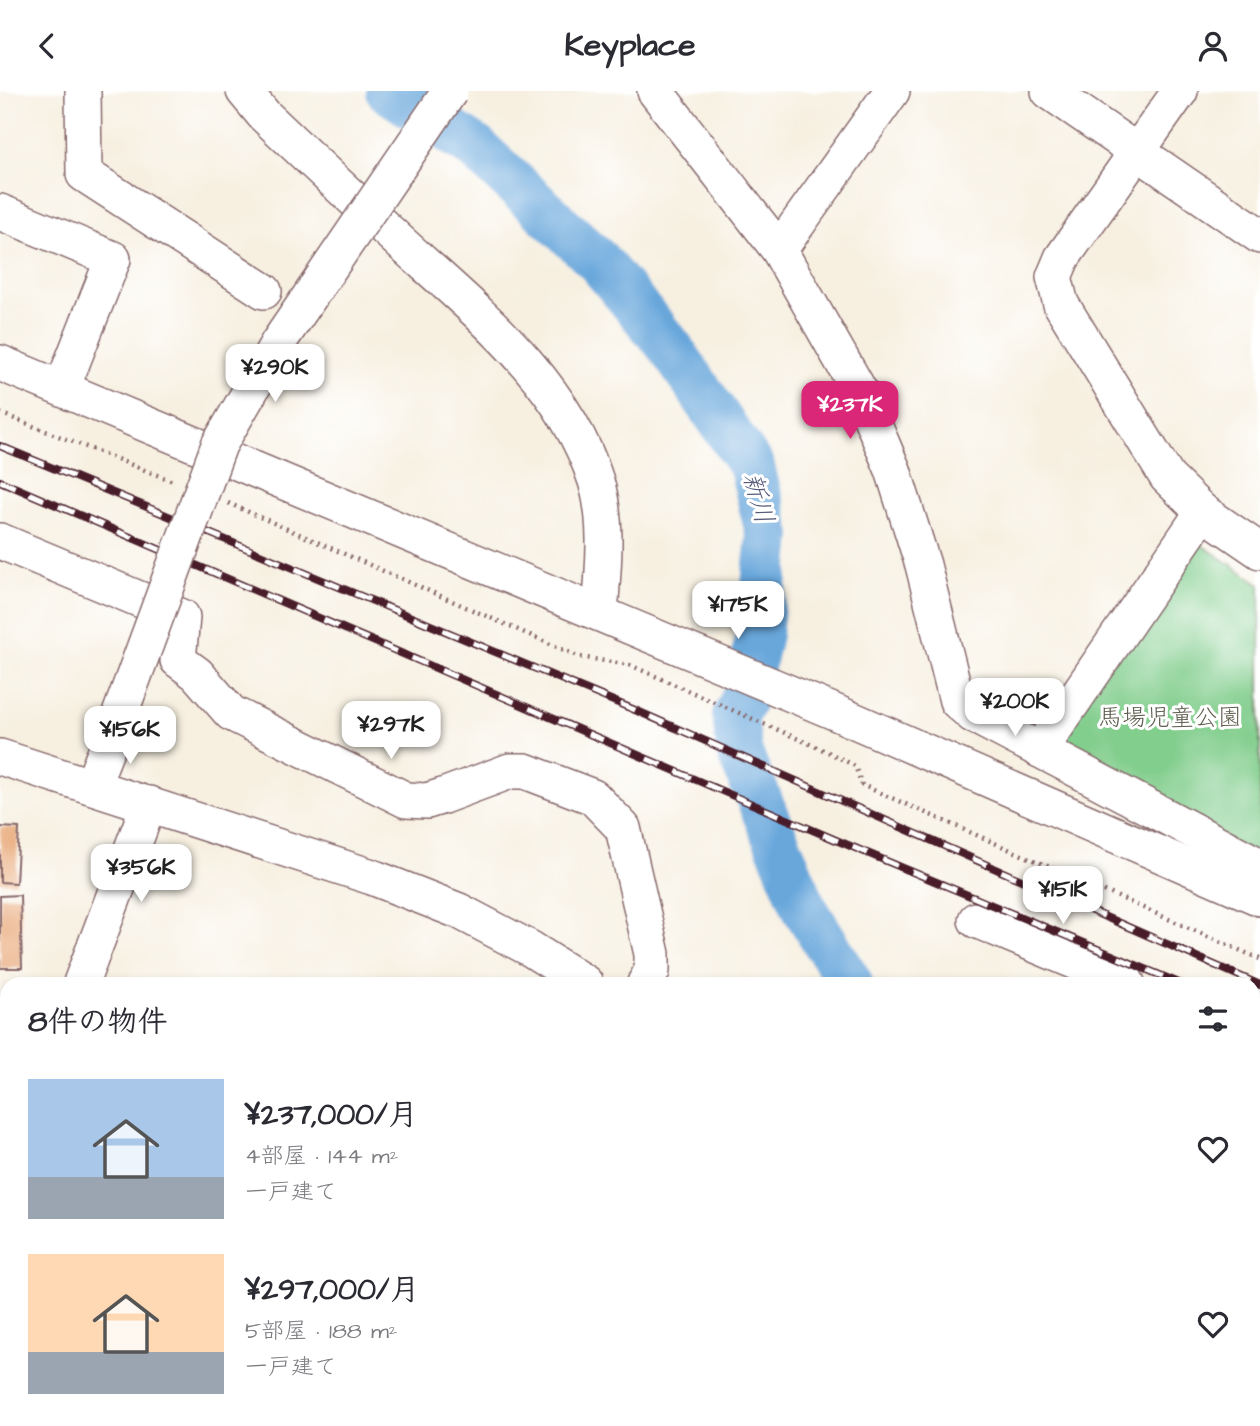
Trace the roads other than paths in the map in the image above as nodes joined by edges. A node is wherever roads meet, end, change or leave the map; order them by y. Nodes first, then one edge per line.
1 (83, 91) edge
2 (244, 91) edge
3 (450, 91) edge
4 (654, 91) edge
5 (892, 91) edge
6 (1049, 91) edge
7 (1180, 91) edge
8 (1140, 152) junction
9 (0, 212) edge
10 (1260, 236) edge
11 (779, 250) junction
12 (264, 291) dead end
13 (0, 363) edge
14 (62, 389) junction
15 (1203, 512) junction
16 (0, 541) edge
17 (1260, 551) edge
18 (612, 618) junction
19 (1040, 750) junction
20 (0, 757) edge
21 (92, 786) junction
22 (149, 804) junction
23 (1260, 866) edge
24 (1260, 898) edge
25 (976, 920) dead end
26 (83, 977) edge
27 (575, 977) edge
28 (648, 977) edge
29 (1113, 977) edge

1 - 12 street
2 - 18 street
3 - 21 street, bridge
4 - 11 street
5 - 11 street
6 - 8 street
7 - 8 street
8 - 10 street
8 - 15 street
9 - 14 street
11 - 19 street
13 - 14 street
14 - 18 street
15 - 17 street
15 - 19 street
16 - 28 street
18 - 24 street
19 - 23 street
20 - 21 street
21 - 22 street
22 - 26 street
22 - 27 street
25 - 29 street

